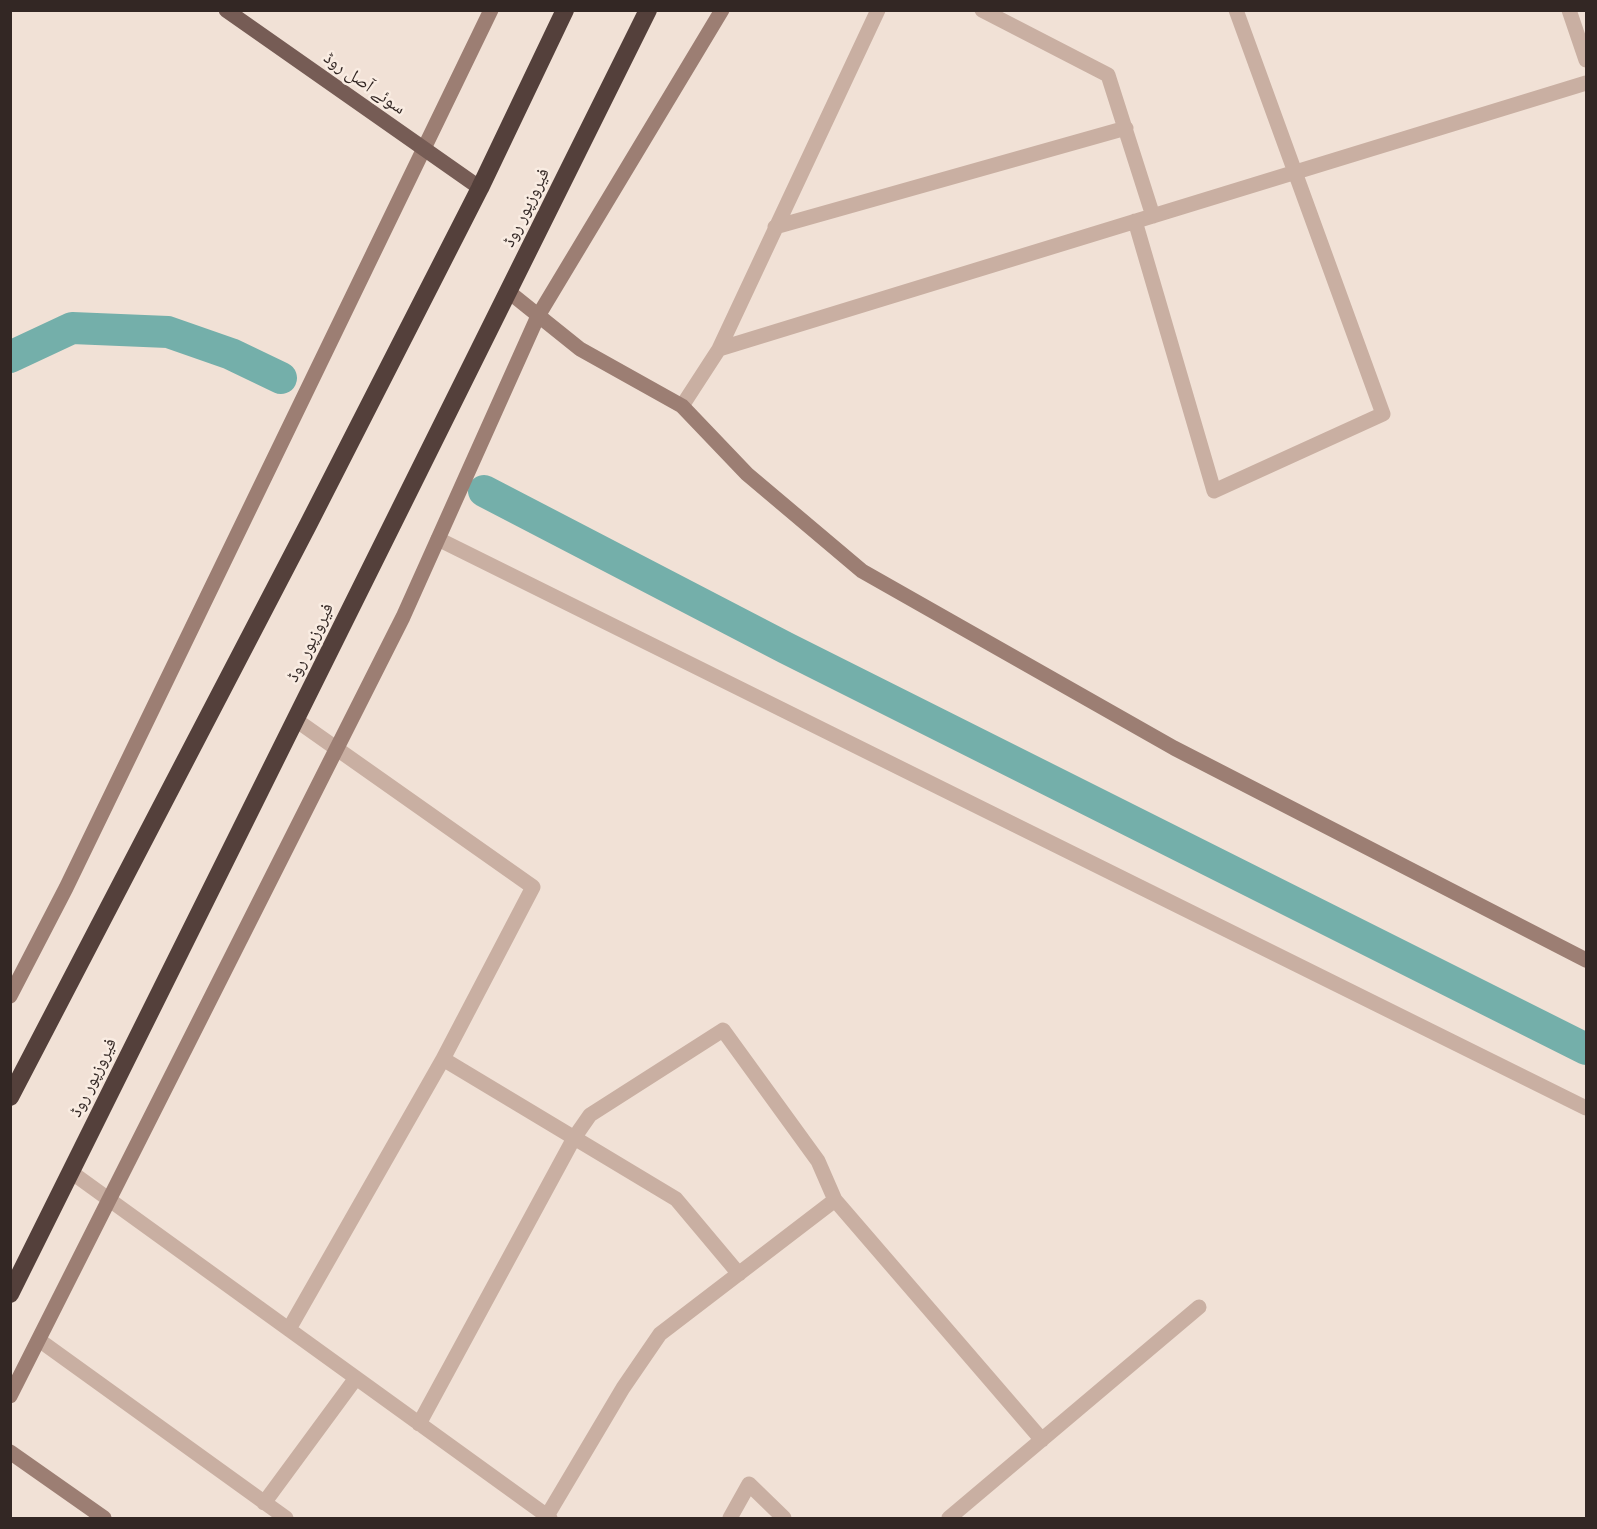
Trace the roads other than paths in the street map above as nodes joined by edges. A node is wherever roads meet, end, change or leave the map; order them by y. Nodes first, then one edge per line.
1 (226, 10) edge
2 (491, 10) edge
3 (565, 10) edge
4 (648, 10) edge
5 (722, 10) edge
6 (878, 10) edge
7 (982, 10) edge
8 (1236, 10) edge
9 (1569, 10) edge
10 (1587, 60) edge
11 (1587, 83) edge
12 (1126, 128) junction
13 (422, 149) junction
14 (1294, 172) junction
15 (480, 188) junction
16 (1154, 216) junction
17 (1135, 221) junction
18 (775, 227) junction
19 (509, 292) junction
20 (538, 316) junction
21 (719, 349) junction
22 (682, 406) junction
23 (438, 539) junction
24 (296, 720) junction
25 (337, 750) junction
26 (1587, 960) edge
27 (10, 996) edge
28 (442, 1059) junction
29 (10, 1097) edge
30 (1587, 1108) edge
31 (573, 1138) junction
32 (71, 1172) junction
33 (110, 1200) junction
34 (835, 1200) junction
35 (739, 1274) junction
36 (10, 1294) edge
37 (1199, 1307) dead end
38 (289, 1329) junction
39 (39, 1340) junction
40 (356, 1378) junction
41 (10, 1396) edge
42 (419, 1424) junction
43 (1042, 1440) junction
44 (10, 1452) edge
45 (264, 1503) junction
46 (548, 1517) edge
47 (104, 1518) edge
48 (286, 1518) edge
49 (730, 1518) edge
50 (784, 1518) edge
51 (949, 1518) edge

1 - 13 main road, سوئے آصل روڈ
2 - 13 street
3 - 15 highway
4 - 19 highway, فیروزپور روڈ
5 - 20 street
6 - 18 street
7 - 12 street
8 - 14 street
9 - 10 street
11 - 14 street
12 - 16 street
12 - 18 street
13 - 15 main road, سوئے آصل روڈ
13 - 27 street
14 - 16 street
14 - 17 street
15 - 29 highway
16 - 17 street
17 - 21 street
18 - 21 street
19 - 20 street
19 - 24 highway, فیروزپور روڈ
20 - 22 street
20 - 23 street
21 - 22 street
22 - 26 street
23 - 25 street
23 - 30 street
24 - 25 street
24 - 32 highway, فیروزپور روڈ
25 - 28 street
25 - 33 street
28 - 31 street
28 - 38 street
31 - 34 street
31 - 35 street
31 - 42 street
32 - 33 street
32 - 36 highway, فیروزپور روڈ
33 - 38 street
33 - 39 street
34 - 35 street
34 - 43 street
35 - 46 street
37 - 43 street
38 - 40 street
39 - 41 street
39 - 45 street
40 - 42 street
40 - 45 street
42 - 46 street
43 - 51 street
44 - 47 street
45 - 48 street
49 - 50 street

